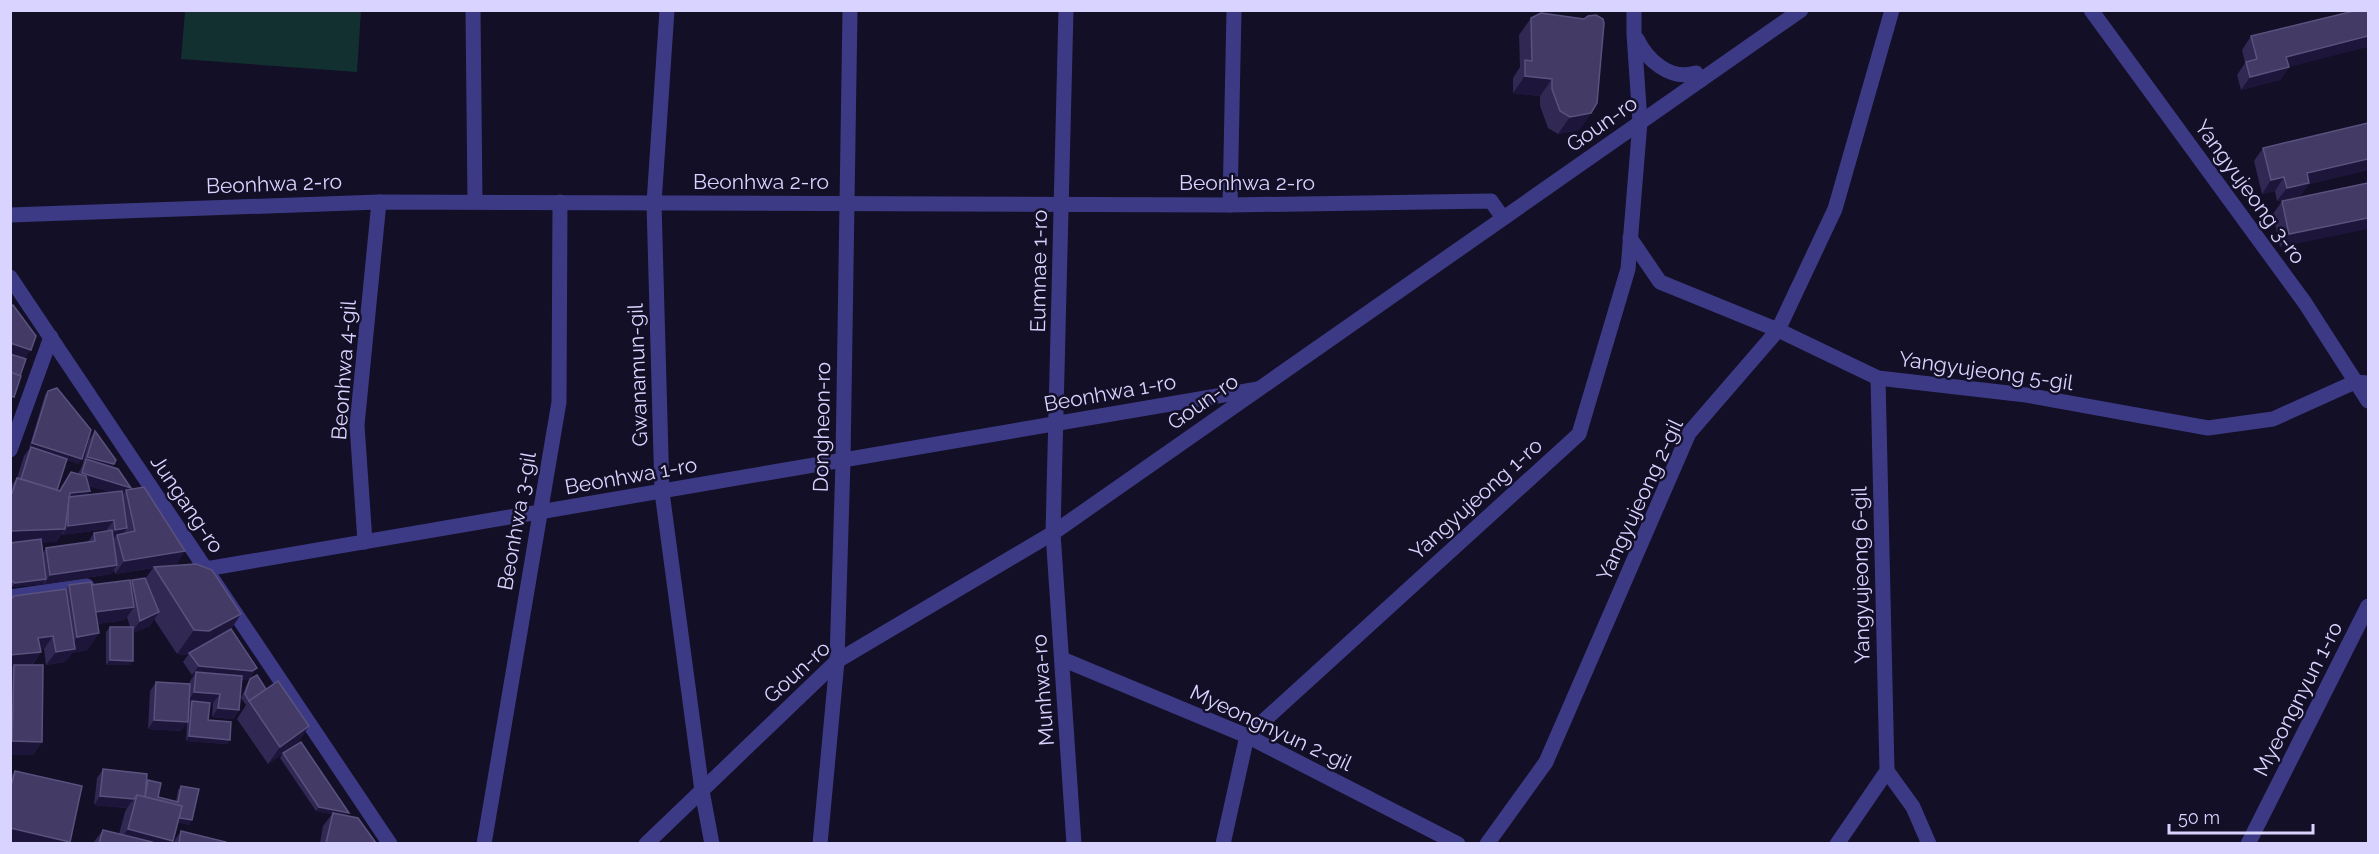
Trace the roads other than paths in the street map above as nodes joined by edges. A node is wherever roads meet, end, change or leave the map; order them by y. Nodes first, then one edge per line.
1 (473, 10) edge
2 (667, 10) edge
3 (850, 10) edge
4 (1066, 10) edge
5 (1234, 10) edge
6 (1634, 10) edge
7 (1801, 10) edge
8 (1892, 10) edge
9 (2091, 10) edge
10 (1634, 30) junction
11 (1701, 80) junction
12 (1640, 122) junction
13 (379, 202) junction
14 (475, 202) junction
15 (561, 202) junction
16 (654, 203) junction
17 (846, 203) junction
18 (1061, 204) junction
19 (1230, 205) junction
20 (10, 215) edge
21 (1503, 218) junction
22 (1629, 238) junction
23 (10, 277) edge
24 (1778, 330) junction
25 (51, 337) junction
26 (1878, 378) junction
27 (2362, 382) edge
28 (1258, 389) junction
29 (2368, 401) edge
30 (1056, 424) junction
31 (10, 450) edge
32 (843, 461) junction
33 (662, 492) junction
34 (539, 513) junction
35 (1053, 533) junction
36 (365, 542) junction
37 (206, 569) junction
38 (174, 574) edge
39 (104, 584) edge
40 (10, 597) edge
41 (2368, 606) edge
42 (1062, 659) junction
43 (837, 661) junction
44 (1247, 736) junction
45 (1887, 771) junction
46 (702, 791) junction
47 (390, 843) edge
48 (484, 843) edge
49 (646, 843) edge
50 (712, 843) edge
51 (820, 843) edge
52 (1074, 843) edge
53 (1222, 843) edge
54 (1458, 843) edge
55 (1487, 843) edge
56 (1837, 843) edge
57 (1929, 843) edge
58 (2248, 843) edge

1 - 14 street
2 - 16 street, Gwanamun-gil
3 - 17 street, Dongheon-ro
4 - 18 street, Eumnae 1-ro
5 - 19 street
6 - 10 street, Yangyujeong 1-ro
7 - 11 street, Goun-ro
8 - 24 street, Yangyujeong 2-gil
9 - 27 street, Yangyujeong 3-ro
10 - 11 street
10 - 12 street, Yangyujeong 1-ro
11 - 12 street, Goun-ro
12 - 21 street, Goun-ro
12 - 22 street, Yangyujeong 1-ro
13 - 14 street, Beonhwa 2-ro
13 - 20 street, Beonhwa 2-ro
13 - 36 street, Beonhwa 4-gil
14 - 15 street, Beonhwa 2-ro
15 - 16 street, Beonhwa 2-ro
15 - 34 street, Beonhwa 3-gil
16 - 17 street, Beonhwa 2-ro
16 - 33 street, Gwanamun-gil
17 - 18 street, Beonhwa 2-ro
17 - 32 street, Dongheon-ro
18 - 19 street, Beonhwa 2-ro
18 - 30 street, Eumnae 1-ro
19 - 21 street, Beonhwa 2-ro
21 - 28 street, Goun-ro
22 - 24 street, Yangyujeong 5-gil
22 - 44 street, Yangyujeong 1-ro
23 - 25 street, Jungang-ro
24 - 26 street, Yangyujeong 5-gil
24 - 55 street, Yangyujeong 2-gil
25 - 31 street
25 - 37 street, Jungang-ro
26 - 27 street, Yangyujeong 5-gil
26 - 45 street, Yangyujeong 6-gil
27 - 29 street, Yangyujeong 3-ro
28 - 30 street, Beonhwa 1-ro
28 - 35 street, Goun-ro
30 - 32 street, Beonhwa 1-ro
30 - 35 street, Eumnae 1-ro
32 - 33 street, Beonhwa 1-ro
32 - 43 street, Dongheon-ro
33 - 34 street, Beonhwa 1-ro
33 - 46 street, Gwanamun-gil
34 - 36 street, Beonhwa 1-ro
34 - 48 street, Beonhwa 3-gil
35 - 42 street, Munhwa-ro
35 - 43 street, Goun-ro
36 - 37 street, Beonhwa 1-ro
37 - 38 street, Beonhwa 1-ro
37 - 47 street, Jungang-ro
39 - 40 street
41 - 58 street, Myeongnyun 1-ro
42 - 44 street, Myeongnyun 2-gil
42 - 52 street, Munhwa-ro
43 - 46 street, Goun-ro
43 - 51 street, Dongheon-ro
44 - 53 street
44 - 54 street, Myeongnyun 2-gil
45 - 56 street
45 - 57 street
46 - 49 street, Goun-ro
46 - 50 street, Gwanamun-gil

